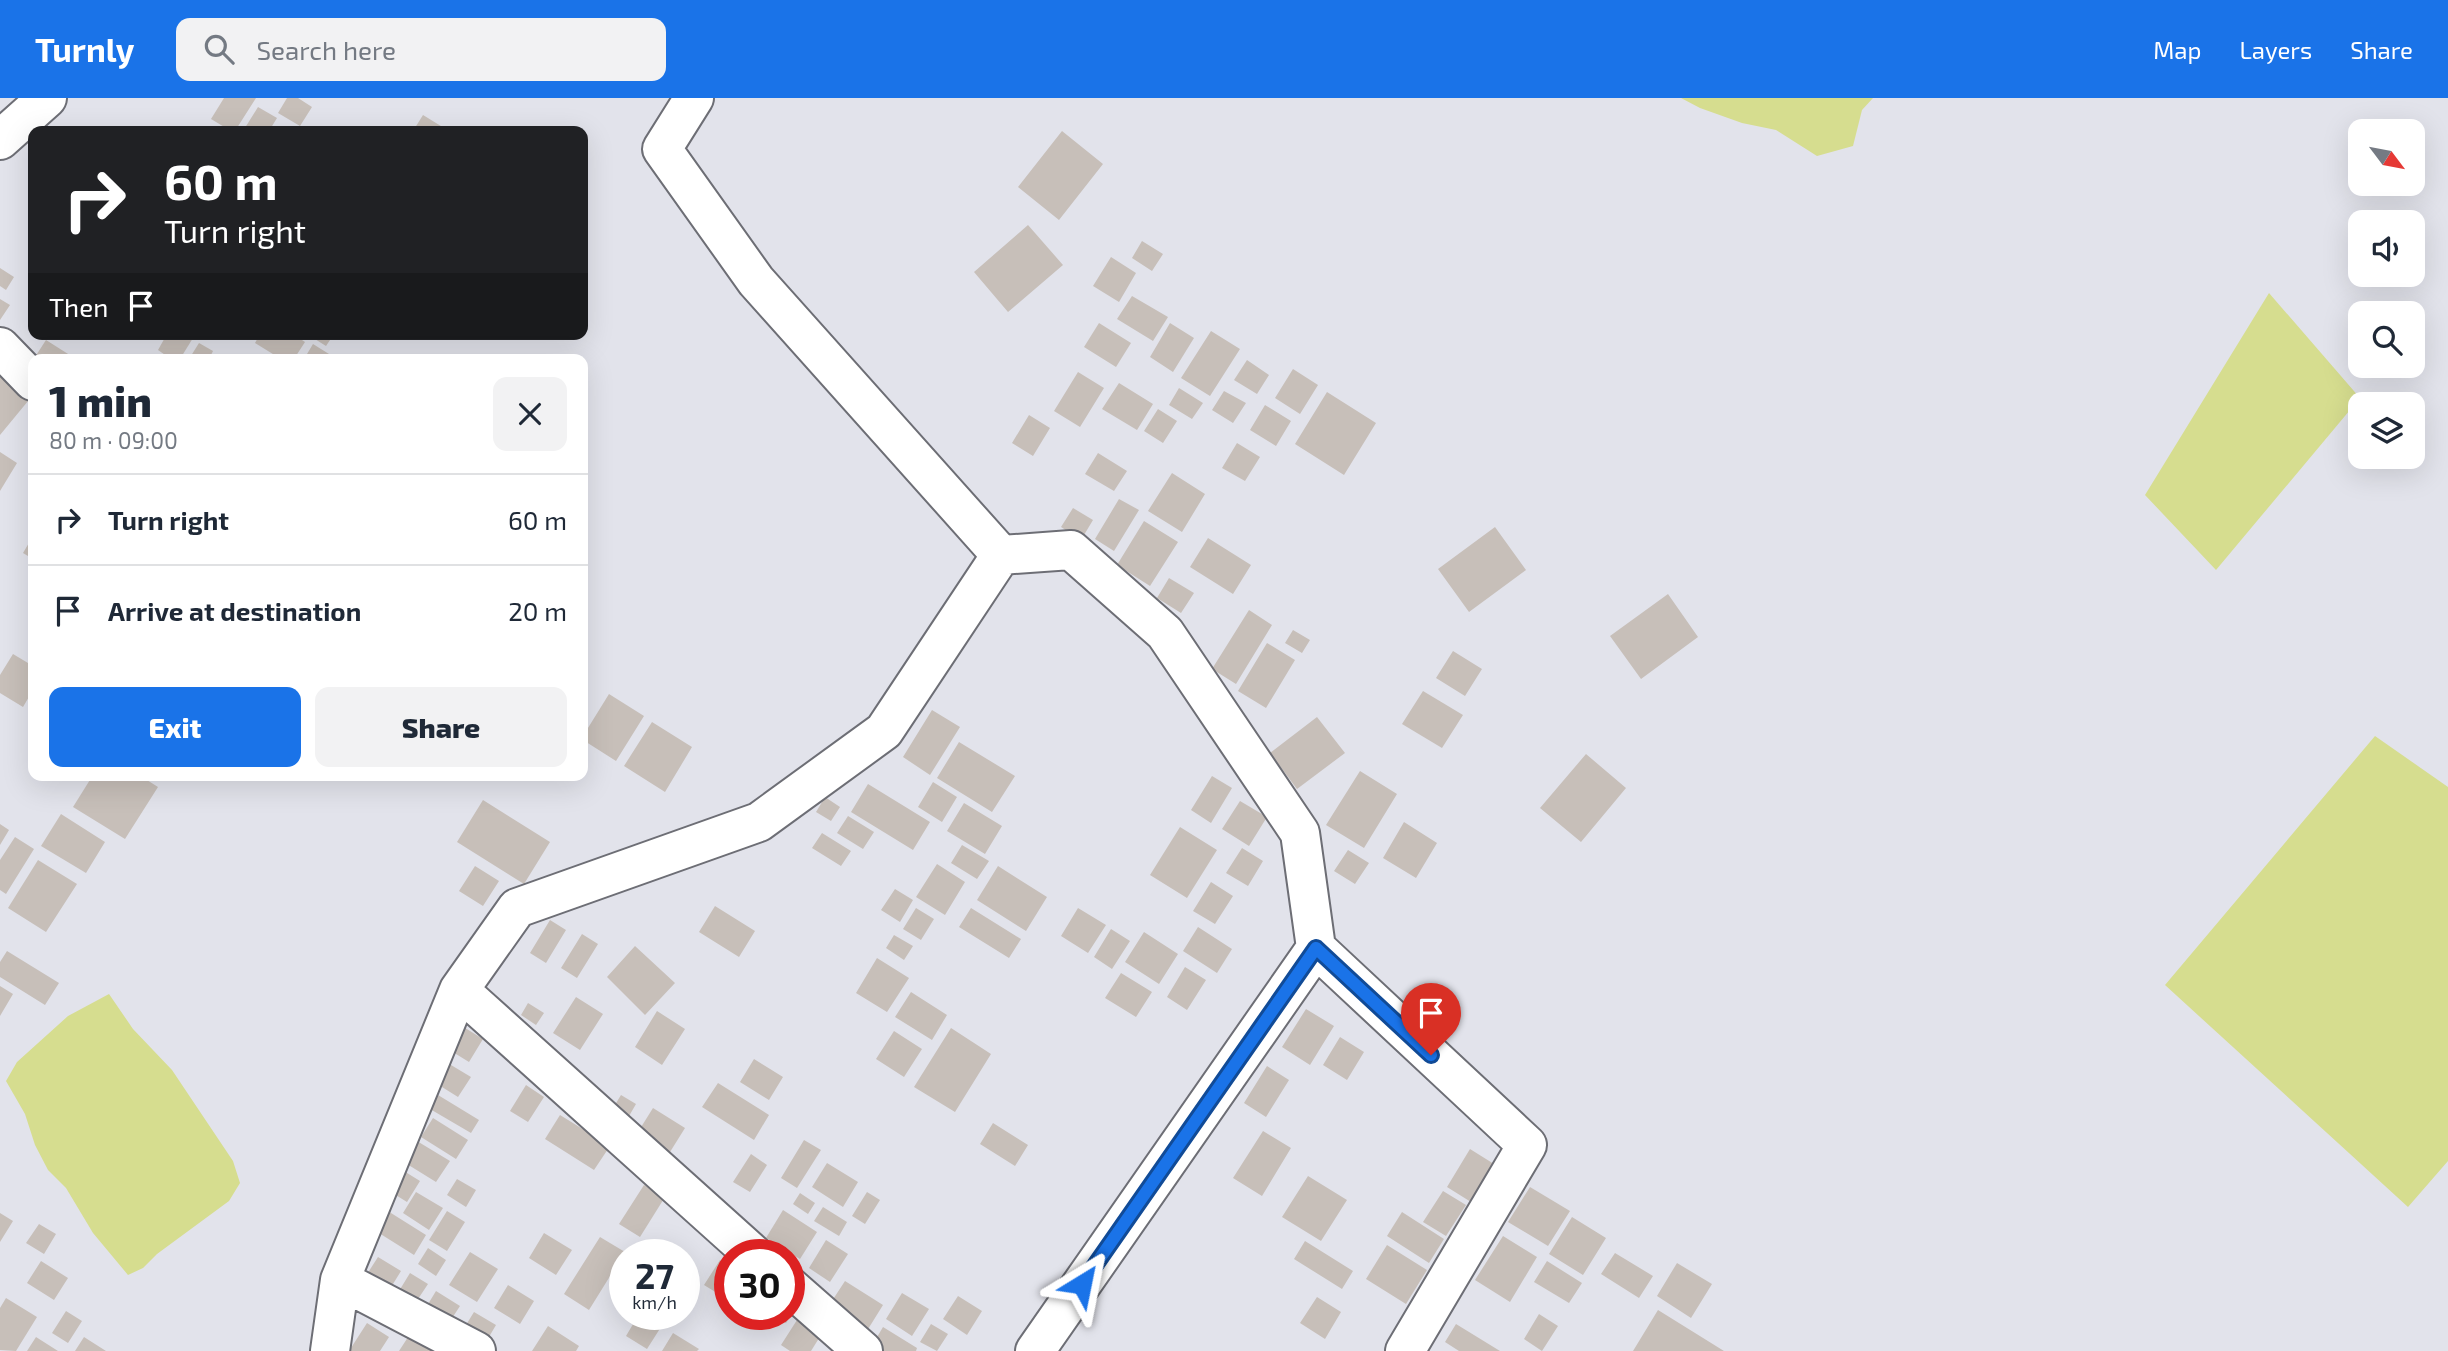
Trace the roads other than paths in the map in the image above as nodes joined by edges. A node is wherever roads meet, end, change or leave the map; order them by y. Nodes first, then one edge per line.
1 (47, 98) edge
2 (694, 98) edge
3 (0, 140) edge
4 (0, 347) edge
5 (28, 376) edge
6 (1001, 555) junction
7 (1316, 948) junction
8 (459, 989) junction
9 (736, 1239) edge
10 (340, 1280) junction
11 (805, 1300) edge
12 (330, 1351) edge
13 (476, 1351) edge
14 (863, 1351) edge
15 (1035, 1351) edge
16 (1405, 1351) edge

1 - 3 street
2 - 6 street
4 - 5 street
6 - 7 street
6 - 8 street
7 - 15 street
7 - 16 street
8 - 9 street
8 - 10 street
10 - 12 street
10 - 13 street
11 - 14 street

